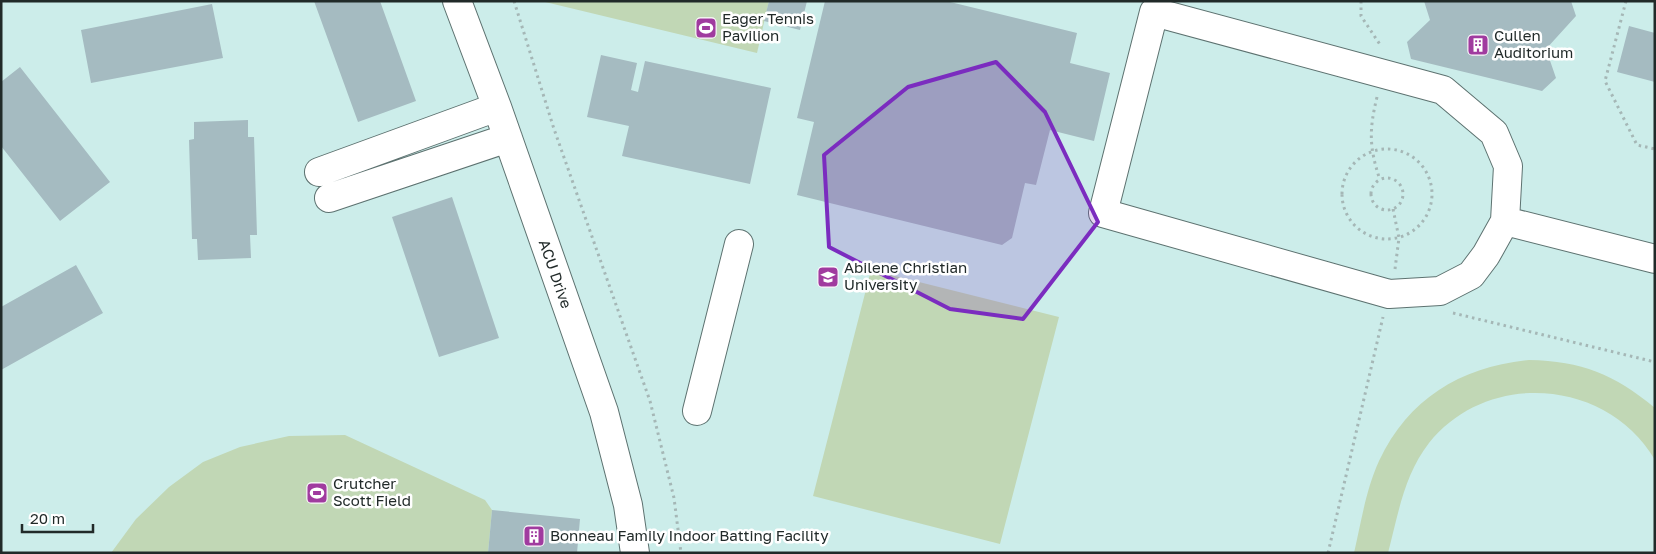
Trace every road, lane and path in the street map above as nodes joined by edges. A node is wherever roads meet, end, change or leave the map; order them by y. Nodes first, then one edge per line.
1 (457, 1) edge
2 (514, 1) edge
3 (1361, 1) edge
4 (1626, 1) edge
5 (1382, 48) dead end
6 (1377, 96) dead end
7 (498, 107) junction
8 (508, 138) junction
9 (1655, 149) edge
10 (1372, 152) junction
11 (319, 172) dead end
12 (1380, 180) junction
13 (329, 198) dead end
14 (1393, 208) junction
15 (1505, 221) junction
16 (1398, 238) junction
17 (739, 244) dead end
18 (1655, 259) edge
19 (1394, 272) dead end
20 (1385, 310) dead end
21 (1450, 313) dead end
22 (1655, 362) edge
23 (697, 411) dead end
24 (635, 553) edge
25 (681, 553) edge
26 (1328, 553) edge

1 - 7 lane, ACU Drive
2 - 25 path
3 - 5 path
4 - 9 path
6 - 10 path
7 - 8 lane, ACU Drive
7 - 11 lane
8 - 13 lane
8 - 24 lane, ACU Drive
10 - 12 path
10 - 16 path
10 - 16 path
12 - 14 path
12 - 14 path
14 - 16 path
15 - 15 lane
15 - 18 lane
16 - 19 path
17 - 23 lane
20 - 26 path
21 - 22 path

